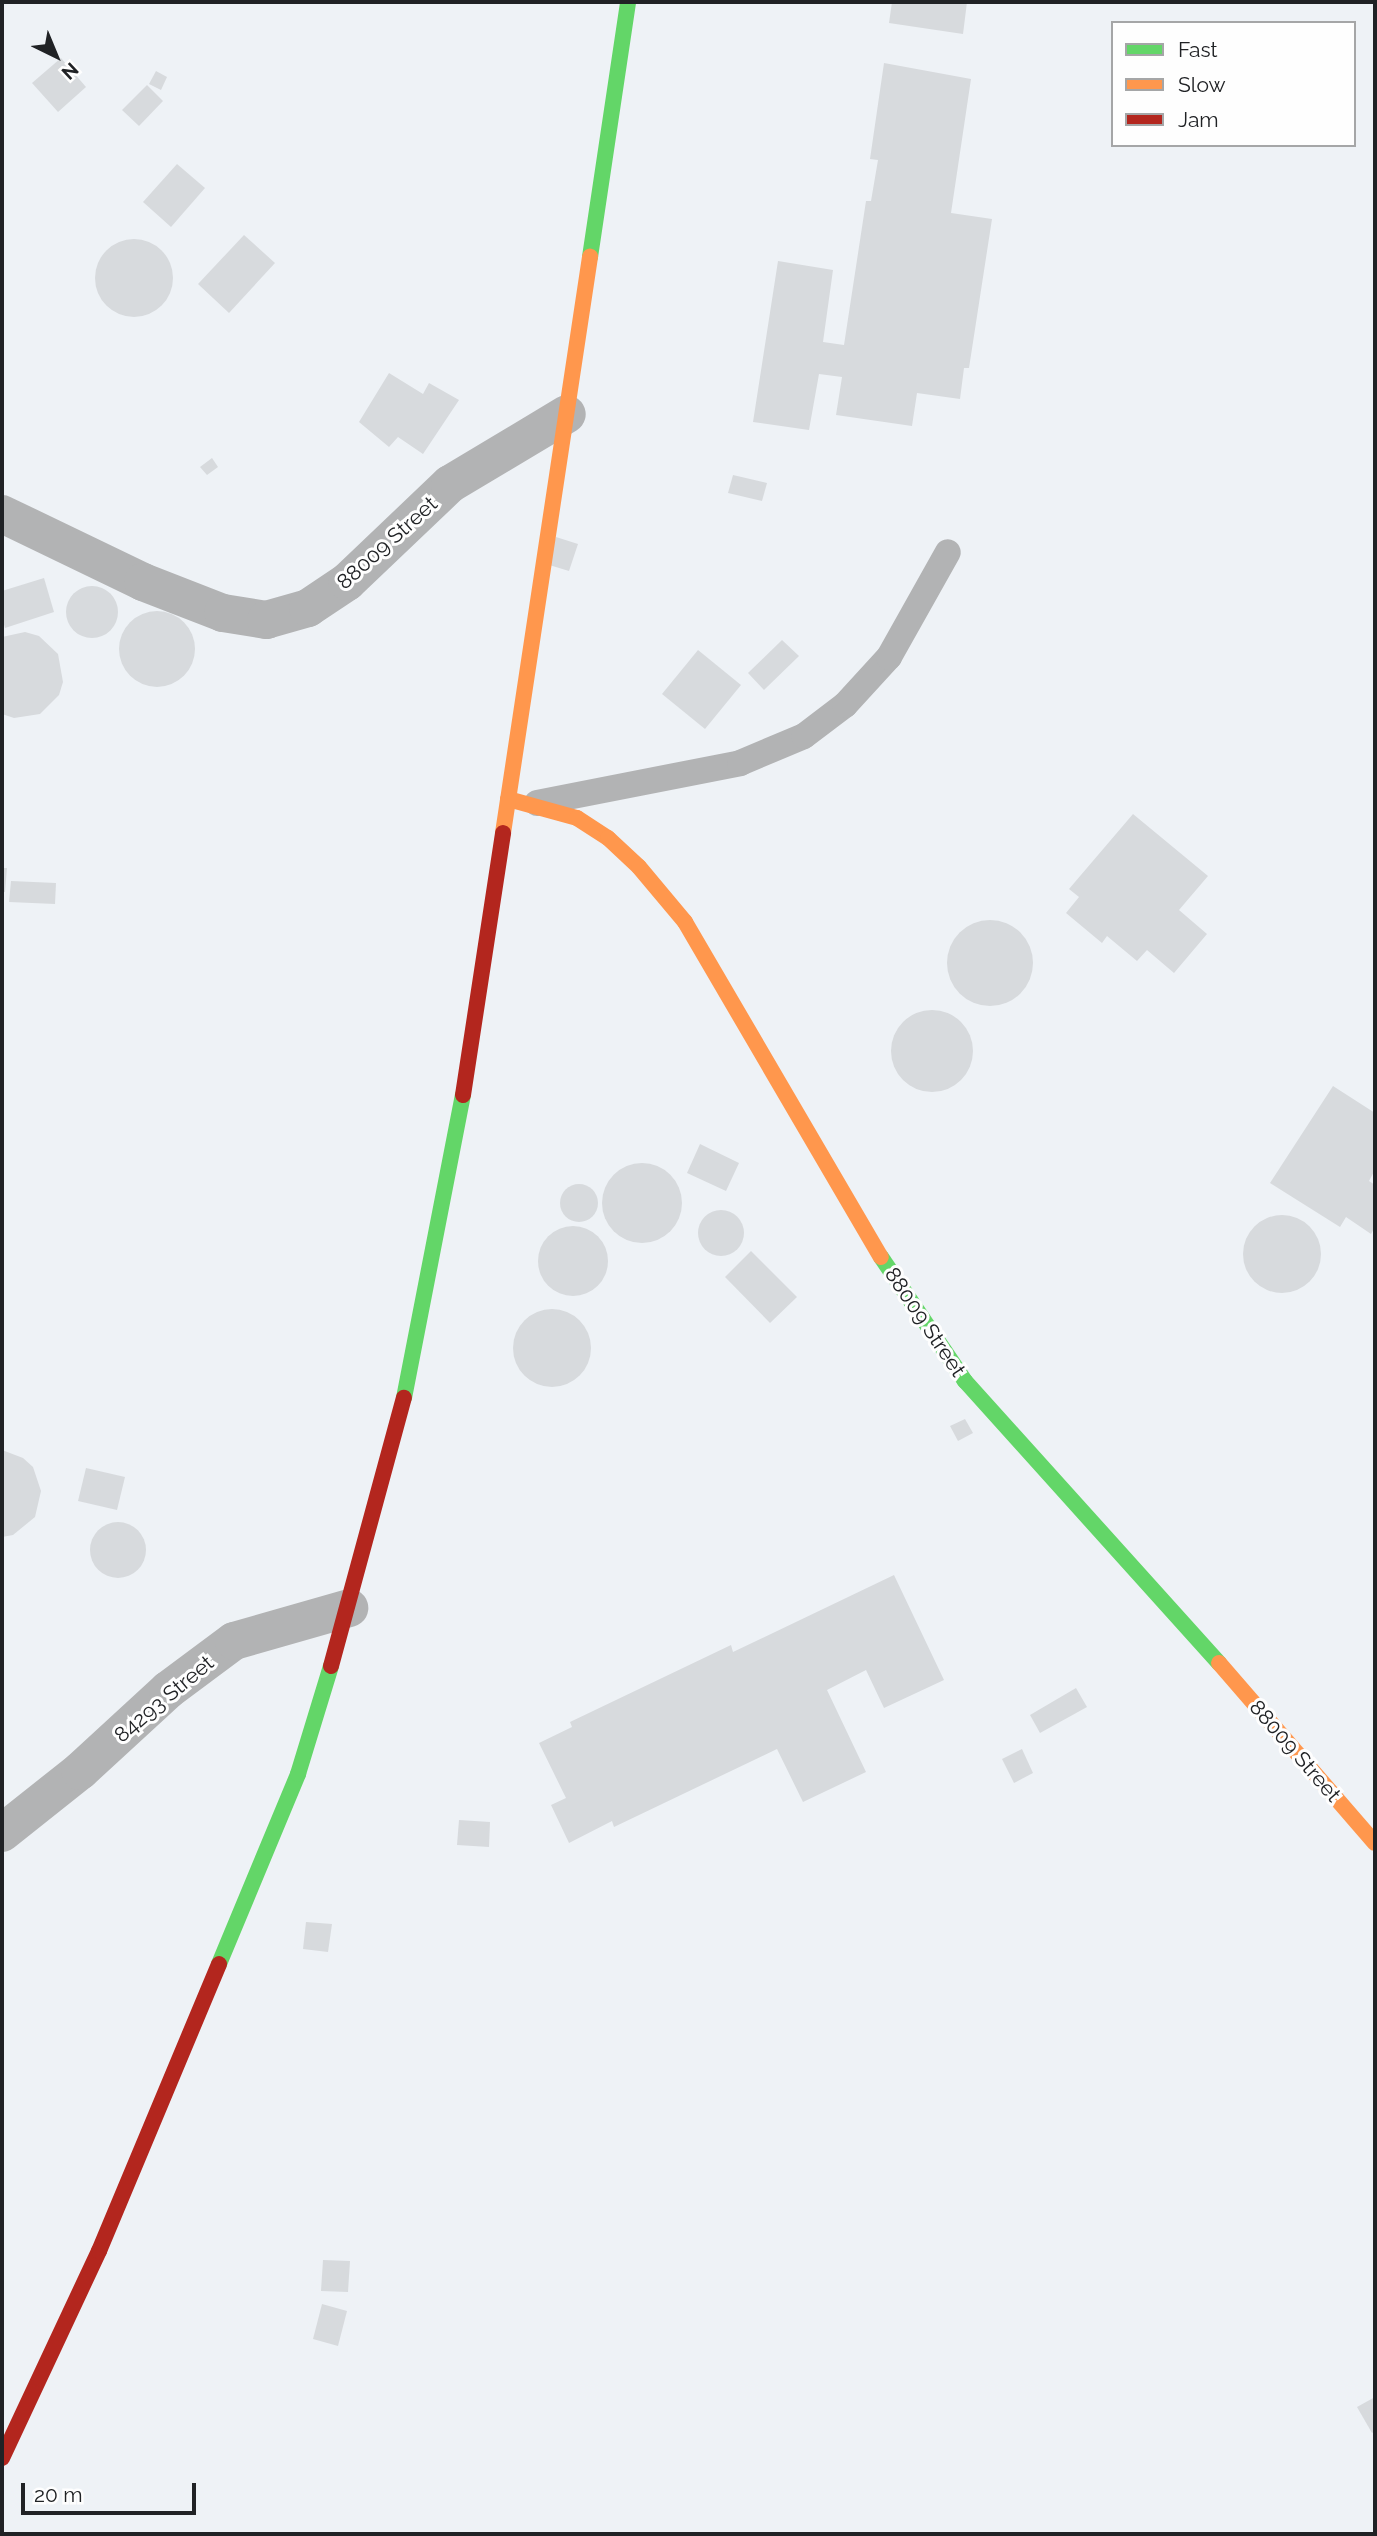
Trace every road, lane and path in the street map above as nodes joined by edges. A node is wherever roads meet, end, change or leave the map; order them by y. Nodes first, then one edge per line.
1 (628, 2) edge
2 (567, 414) junction
3 (2, 514) edge
4 (948, 552) dead end
5 (508, 799) junction
6 (535, 804) junction
7 (349, 1608) junction
8 (2, 1833) edge
9 (1375, 1843) edge
10 (2, 2459) edge

1 - 2 street
2 - 3 street, 88009 Street
2 - 5 street
4 - 6 lane
5 - 6 street, 88009 Street
5 - 7 street
6 - 9 street, 88009 Street
7 - 8 street, 84293 Street
7 - 10 street

